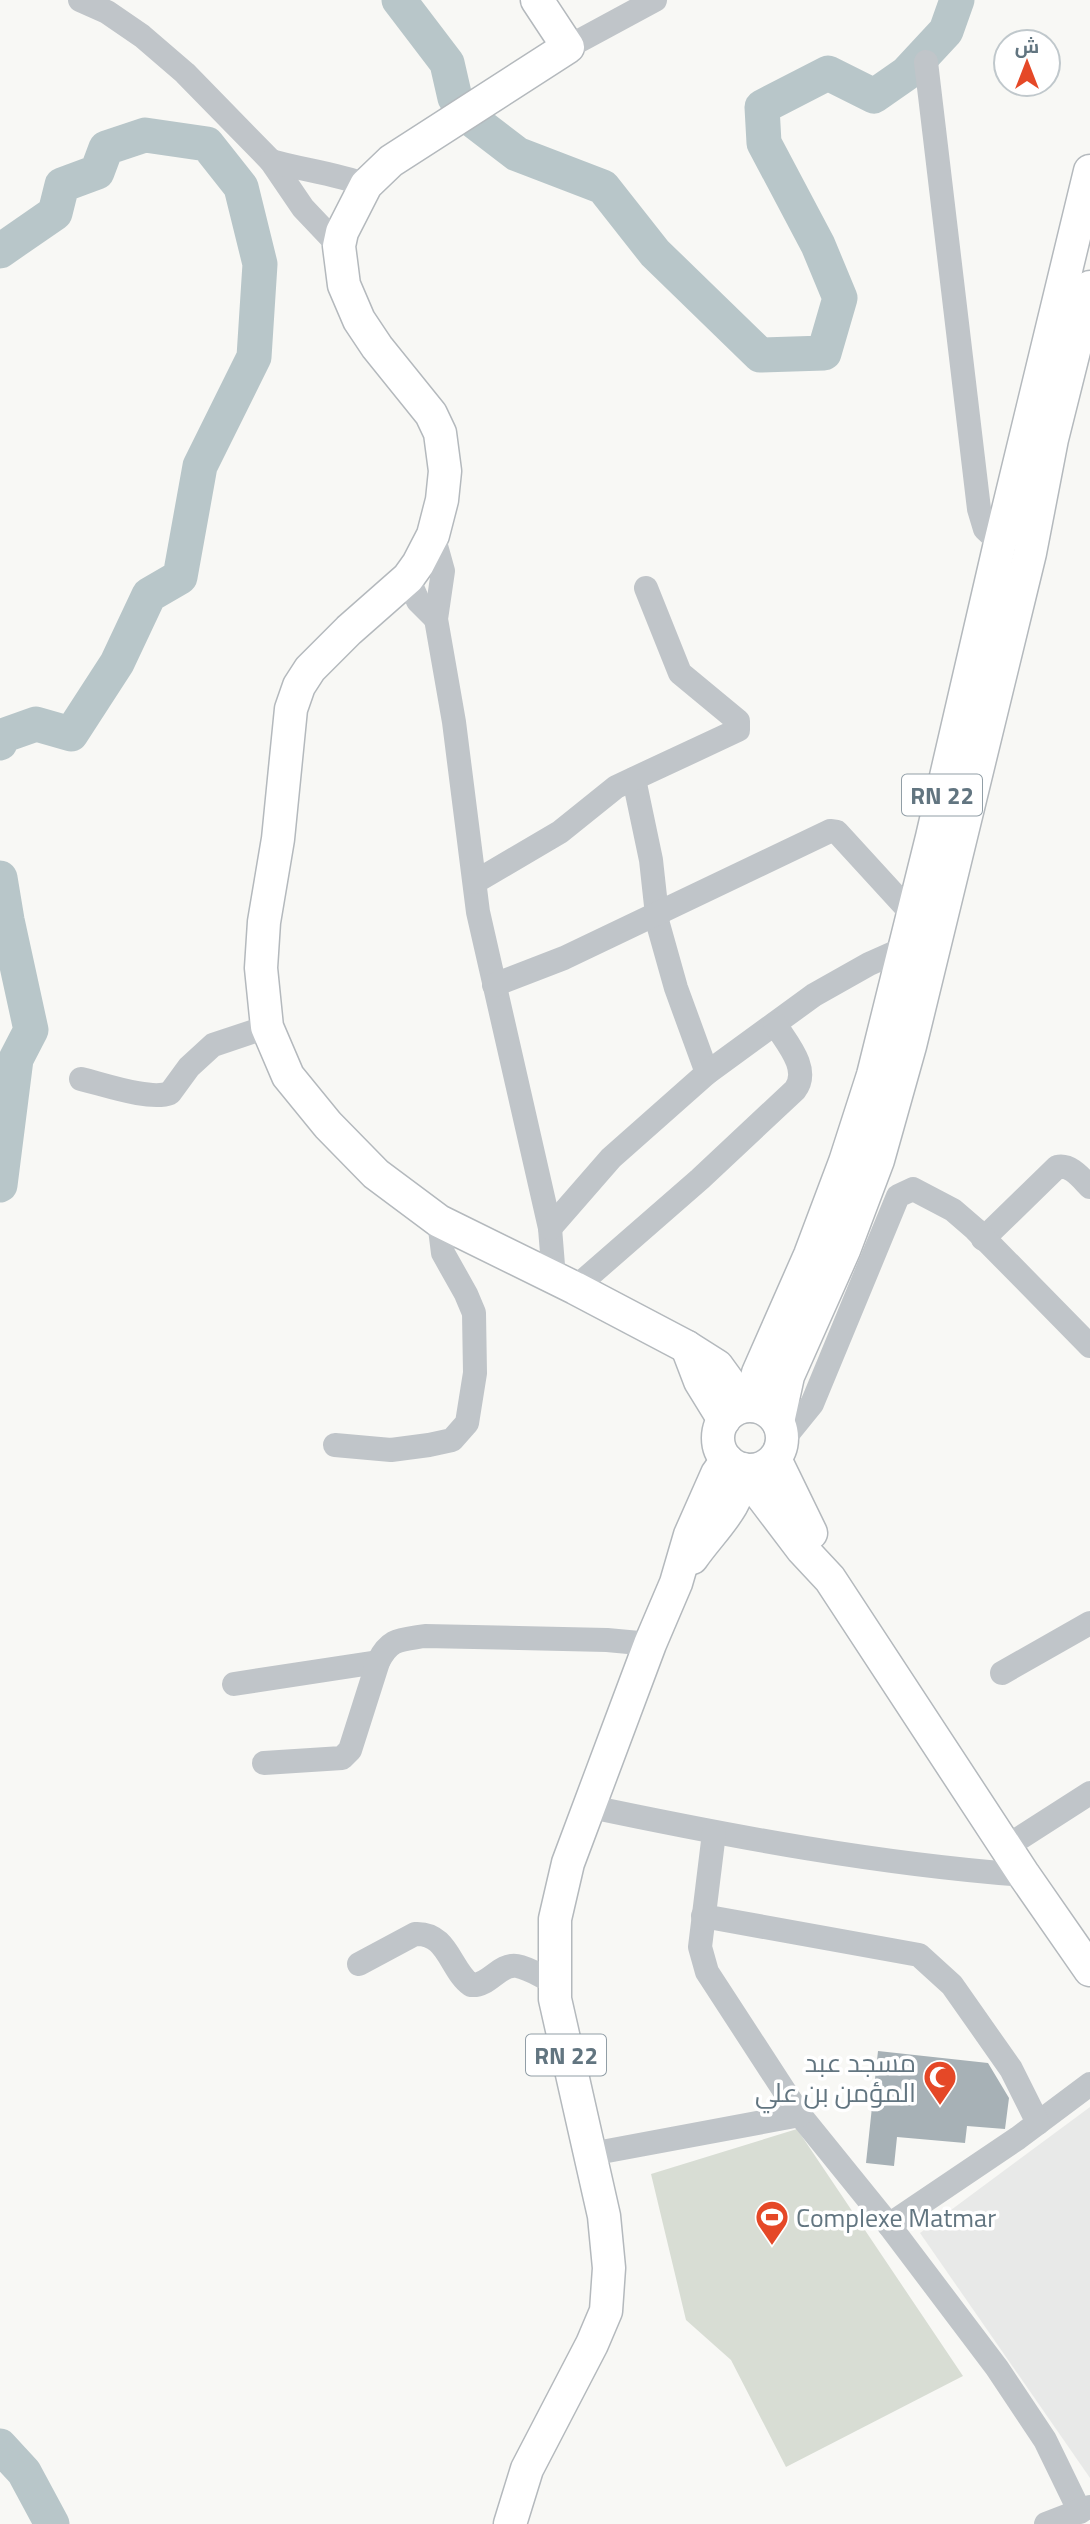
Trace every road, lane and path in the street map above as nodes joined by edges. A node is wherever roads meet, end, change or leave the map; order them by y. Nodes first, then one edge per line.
1 (80, 0) edge
2 (537, 0) edge
3 (655, 0) edge
4 (568, 47) junction
5 (926, 62) dead end
6 (271, 160) junction
7 (366, 185) junction
8 (1088, 189) edge
9 (339, 246) junction
10 (1090, 287) edge
11 (433, 535) junction
12 (1000, 543) junction
13 (408, 578) junction
14 (646, 588) dead end
15 (436, 619) junction
16 (987, 665) junction
17 (634, 779) junction
18 (475, 882) junction
19 (657, 912) junction
20 (926, 919) junction
21 (905, 947) junction
22 (494, 985) junction
23 (775, 1024) junction
24 (267, 1027) junction
25 (707, 1073) junction
26 (82, 1079) dead end
27 (1090, 1187) edge
28 (439, 1221) junction
29 (550, 1228) junction
30 (983, 1239) junction
31 (565, 1283) junction
32 (801, 1311) junction
33 (1090, 1346) edge
34 (753, 1439) junction
35 (335, 1445) dead end
36 (1090, 1623) edge
37 (650, 1644) junction
38 (378, 1662) junction
39 (1002, 1673) dead end
40 (234, 1684) dead end
41 (264, 1763) dead end
42 (1090, 1793) edge
43 (590, 1807) junction
44 (714, 1833) junction
45 (1006, 1847) junction
46 (1024, 1875) junction
47 (703, 1916) junction
48 (359, 1964) dead end
49 (1090, 1970) edge
50 (554, 1982) junction
51 (1090, 2084) edge
52 (800, 2115) junction
53 (1038, 2123) junction
54 (591, 2154) junction
55 (889, 2225) junction
56 (1085, 2510) edge
57 (510, 2524) edge
58 (1046, 2524) edge

1 - 6 street
2 - 4 main road
3 - 4 street
4 - 7 main road
5 - 12 street
6 - 7 street
6 - 9 street
7 - 9 main road
8 - 12 main road, RN 22
9 - 11 main road
10 - 16 main road, RN 22
11 - 13 main road
11 - 15 street
12 - 16 main road, RN 22
13 - 15 street
13 - 24 main road
14 - 17 street
15 - 18 street
16 - 20 main road, RN 22
17 - 18 street
17 - 19 street
18 - 22 street
19 - 20 street
19 - 22 street
19 - 25 street
20 - 21 main road, RN 22
20 - 32 main road, RN 22
21 - 23 street
21 - 32 main road, RN 22
22 - 29 street
23 - 25 street
23 - 31 street
24 - 26 street
24 - 28 main road
25 - 29 street
27 - 30 street
28 - 31 main road
28 - 35 street
29 - 31 street
30 - 33 street
30 - 34 street
31 - 34 main road
32 - 34 main road, RN 22
34 - 37 main road, RN 22
34 - 45 main road
36 - 39 street
37 - 38 street
37 - 43 main road, RN 22
38 - 40 street
38 - 41 street
42 - 45 street
43 - 44 street
43 - 50 main road, RN 22
44 - 46 street
44 - 47 street
45 - 46 main road
46 - 49 main road
47 - 52 street
47 - 53 street
48 - 50 street
50 - 54 main road, RN 22
51 - 53 street
52 - 54 street
52 - 55 street
53 - 55 street
54 - 57 main road, RN 22
55 - 56 street
56 - 58 street

